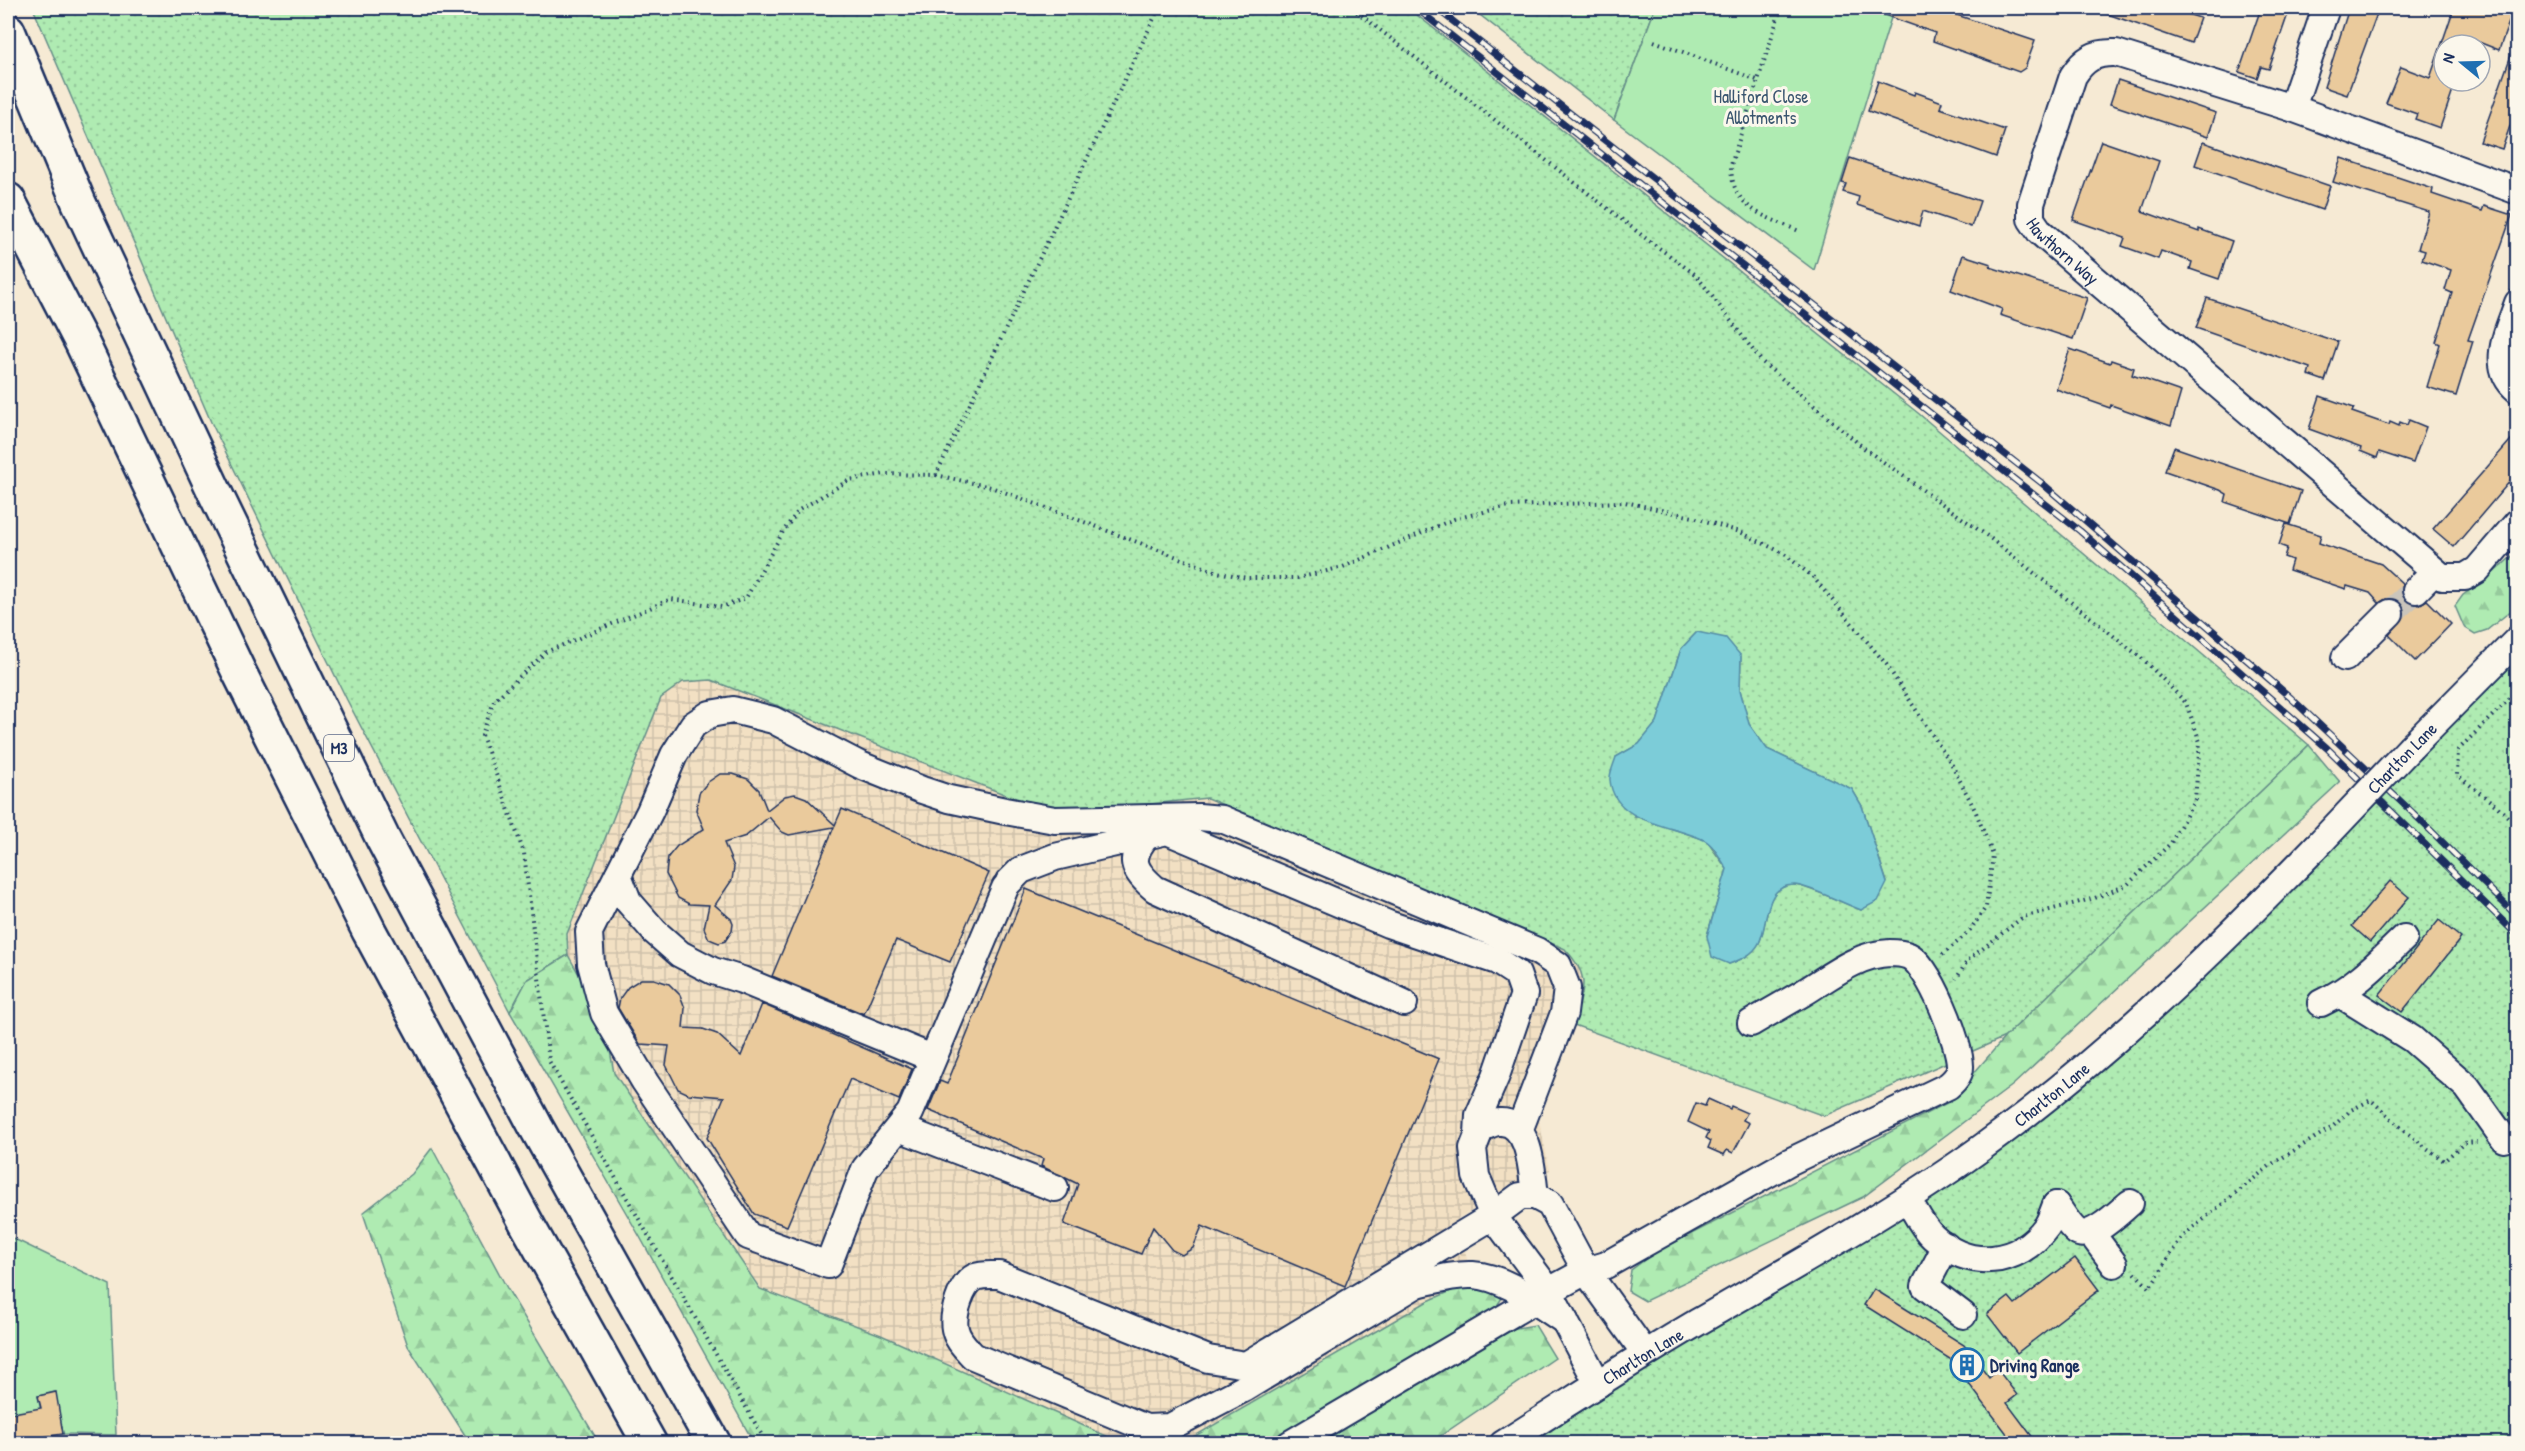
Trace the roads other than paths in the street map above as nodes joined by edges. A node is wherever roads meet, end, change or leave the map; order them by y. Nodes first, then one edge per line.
1 (2326, 8) edge
2 (8, 31) edge
3 (2292, 108) junction
4 (2517, 191) edge
5 (8, 200) edge
6 (2517, 303) edge
7 (2517, 390) edge
8 (2517, 522) edge
9 (2390, 613) tunnel mouth
10 (2517, 639) edge
11 (2345, 658) dead end
12 (1147, 827) junction
13 (618, 875) junction
14 (2404, 938) dead end
15 (1404, 1003) dead end
16 (1751, 1023) dead end
17 (932, 1058) junction
18 (898, 1128) junction
19 (1519, 1131) junction
20 (1478, 1134) junction
21 (2504, 1139) dead end
22 (1055, 1188) dead end
23 (1534, 1196) junction
24 (1907, 1198) junction
25 (2130, 1203) dead end
26 (1493, 1216) junction
27 (2091, 1233) junction
28 (1946, 1246) junction
29 (2125, 1268) road end
30 (1586, 1271) junction
31 (1541, 1296) junction
32 (1963, 1315) dead end
33 (1645, 1353) junction
34 (1598, 1384) junction
35 (650, 1443) edge
36 (714, 1443) edge
37 (1290, 1443) edge
38 (1503, 1443) edge

1 - 3 street
2 - 36 highway, M3
3 - 4 street, Hawthorn Way
3 - 8 street, Hawthorn Way
5 - 35 highway
6 - 7 street
9 - 11 street
10 - 24 street, Charlton Lane, bridge
12 - 13 street
12 - 15 street
12 - 17 street
12 - 19 street
12 - 20 street
13 - 17 street
13 - 18 street
14 - 21 street
16 - 30 street
17 - 18 street
18 - 22 street
19 - 20 street
19 - 23 street
20 - 26 street
23 - 26 street
23 - 30 street
24 - 28 street
24 - 33 street, Charlton Lane
25 - 27 street
26 - 31 street
26 - 31 street
27 - 28 street
27 - 29 street
28 - 32 street
30 - 31 street
30 - 33 street
31 - 34 street
31 - 37 street
33 - 34 street, Charlton Lane
34 - 38 street, Charlton Lane

